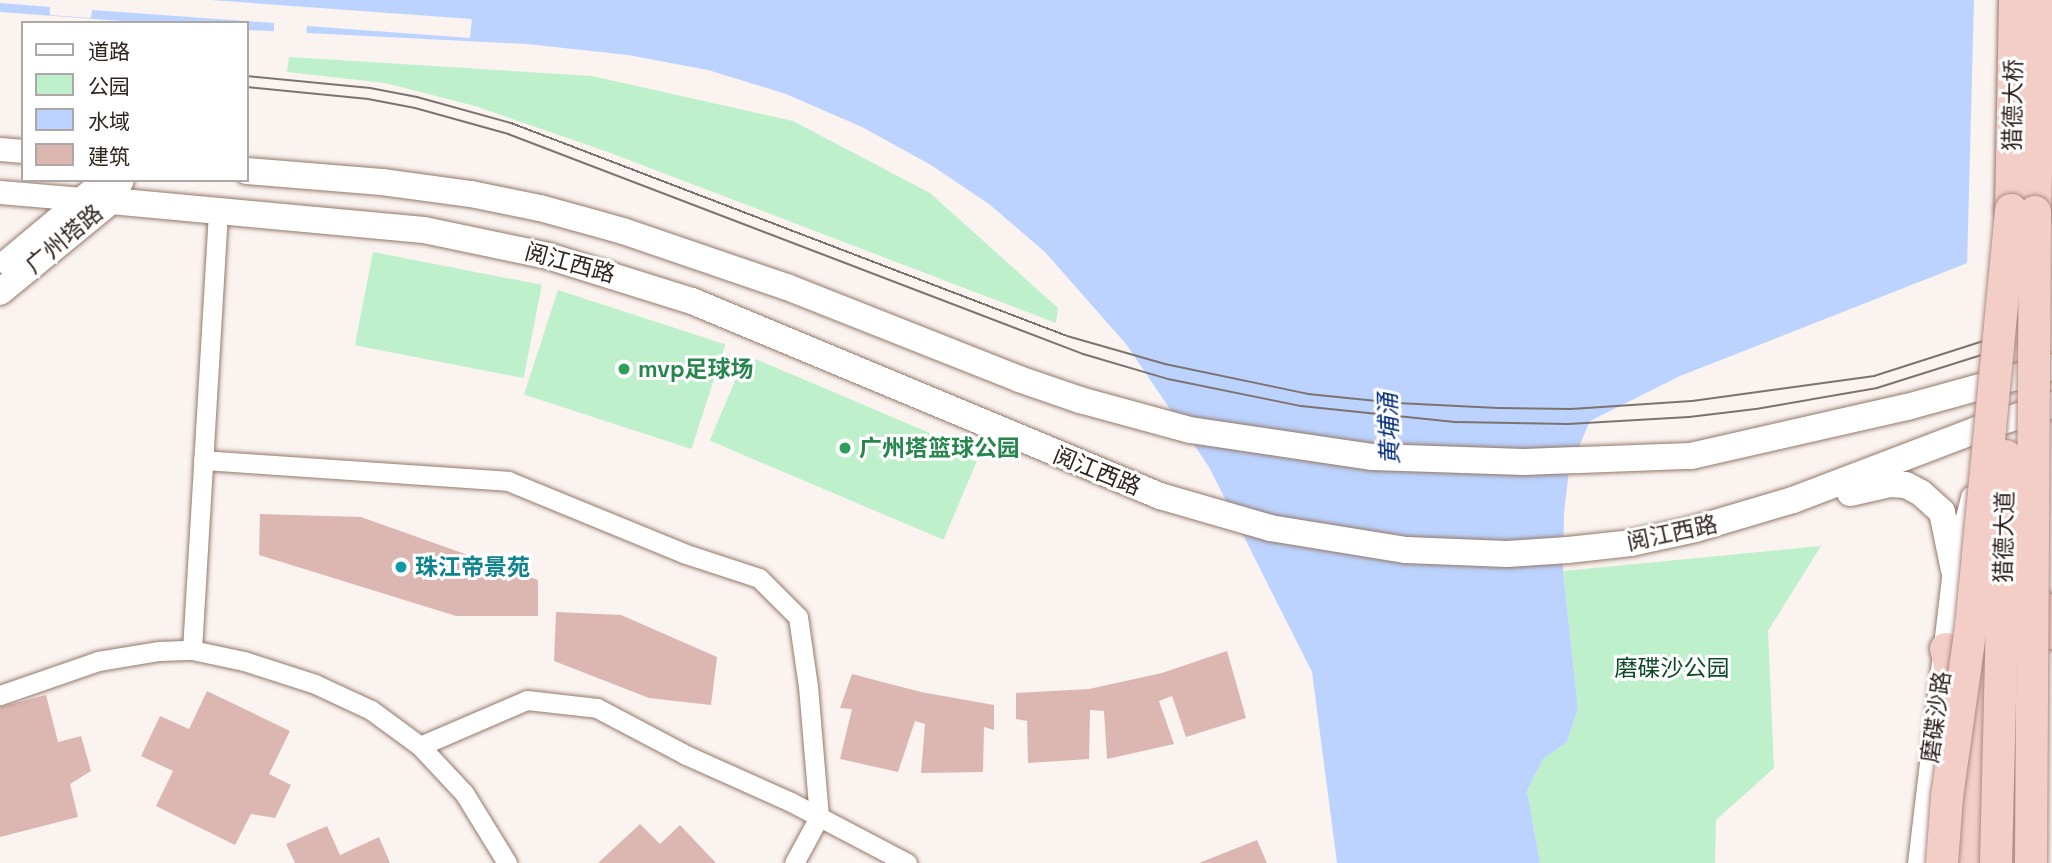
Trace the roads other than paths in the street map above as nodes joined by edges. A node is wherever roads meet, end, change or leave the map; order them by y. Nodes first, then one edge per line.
1 (2015, 0) edge
2 (2040, 0) edge
3 (0, 149) edge
4 (21, 151) edge
5 (248, 171) edge
6 (113, 187) edge
7 (0, 192) edge
8 (81, 199) junction
9 (218, 209) junction
10 (2023, 211) junction
11 (0, 269) edge
12 (0, 292) edge
13 (2052, 367) edge
14 (2001, 382) junction
15 (2052, 385) edge
16 (2052, 405) edge
17 (1990, 425) junction
18 (203, 460) junction
19 (1793, 500) junction
20 (2052, 552) edge
21 (1954, 570) junction
22 (2052, 633) edge
23 (1946, 649) junction
24 (192, 650) junction
25 (0, 695) edge
26 (420, 746) junction
27 (1975, 760) junction
28 (819, 817) junction
29 (507, 863) edge
30 (794, 863) edge
31 (907, 863) edge
32 (1919, 863) edge
33 (1942, 863) edge
34 (1968, 863) edge
35 (1996, 863) edge
36 (2031, 863) edge

1 - 10 highway, 猎德大桥
2 - 10 highway, 猎德大桥
3 - 4 street
5 - 14 main road, 阅江西路
6 - 8 main road, 广州塔路
6 - 9 main road, 阅江西路
6 - 12 main road, 广州塔路
7 - 8 street
8 - 11 main road, 广州塔路
9 - 18 street
9 - 19 main road, 阅江西路
10 - 15 highway, bridge
10 - 33 highway, bridge
10 - 35 highway, 猎德大道, bridge
10 - 36 highway, 猎德大道, bridge
13 - 14 main road, 阅江西路
14 - 17 street, 磨碟沙路
16 - 17 main road, 阅江西路
17 - 19 main road, 阅江西路
17 - 21 street, 磨碟沙路
18 - 24 street
18 - 28 street
19 - 21 main road
20 - 21 street
21 - 23 street, 磨碟沙路
22 - 27 highway
23 - 27 highway
23 - 32 street, 磨碟沙路
24 - 25 street
24 - 26 street
26 - 28 street
26 - 29 street
27 - 34 highway
28 - 30 street
28 - 31 street

